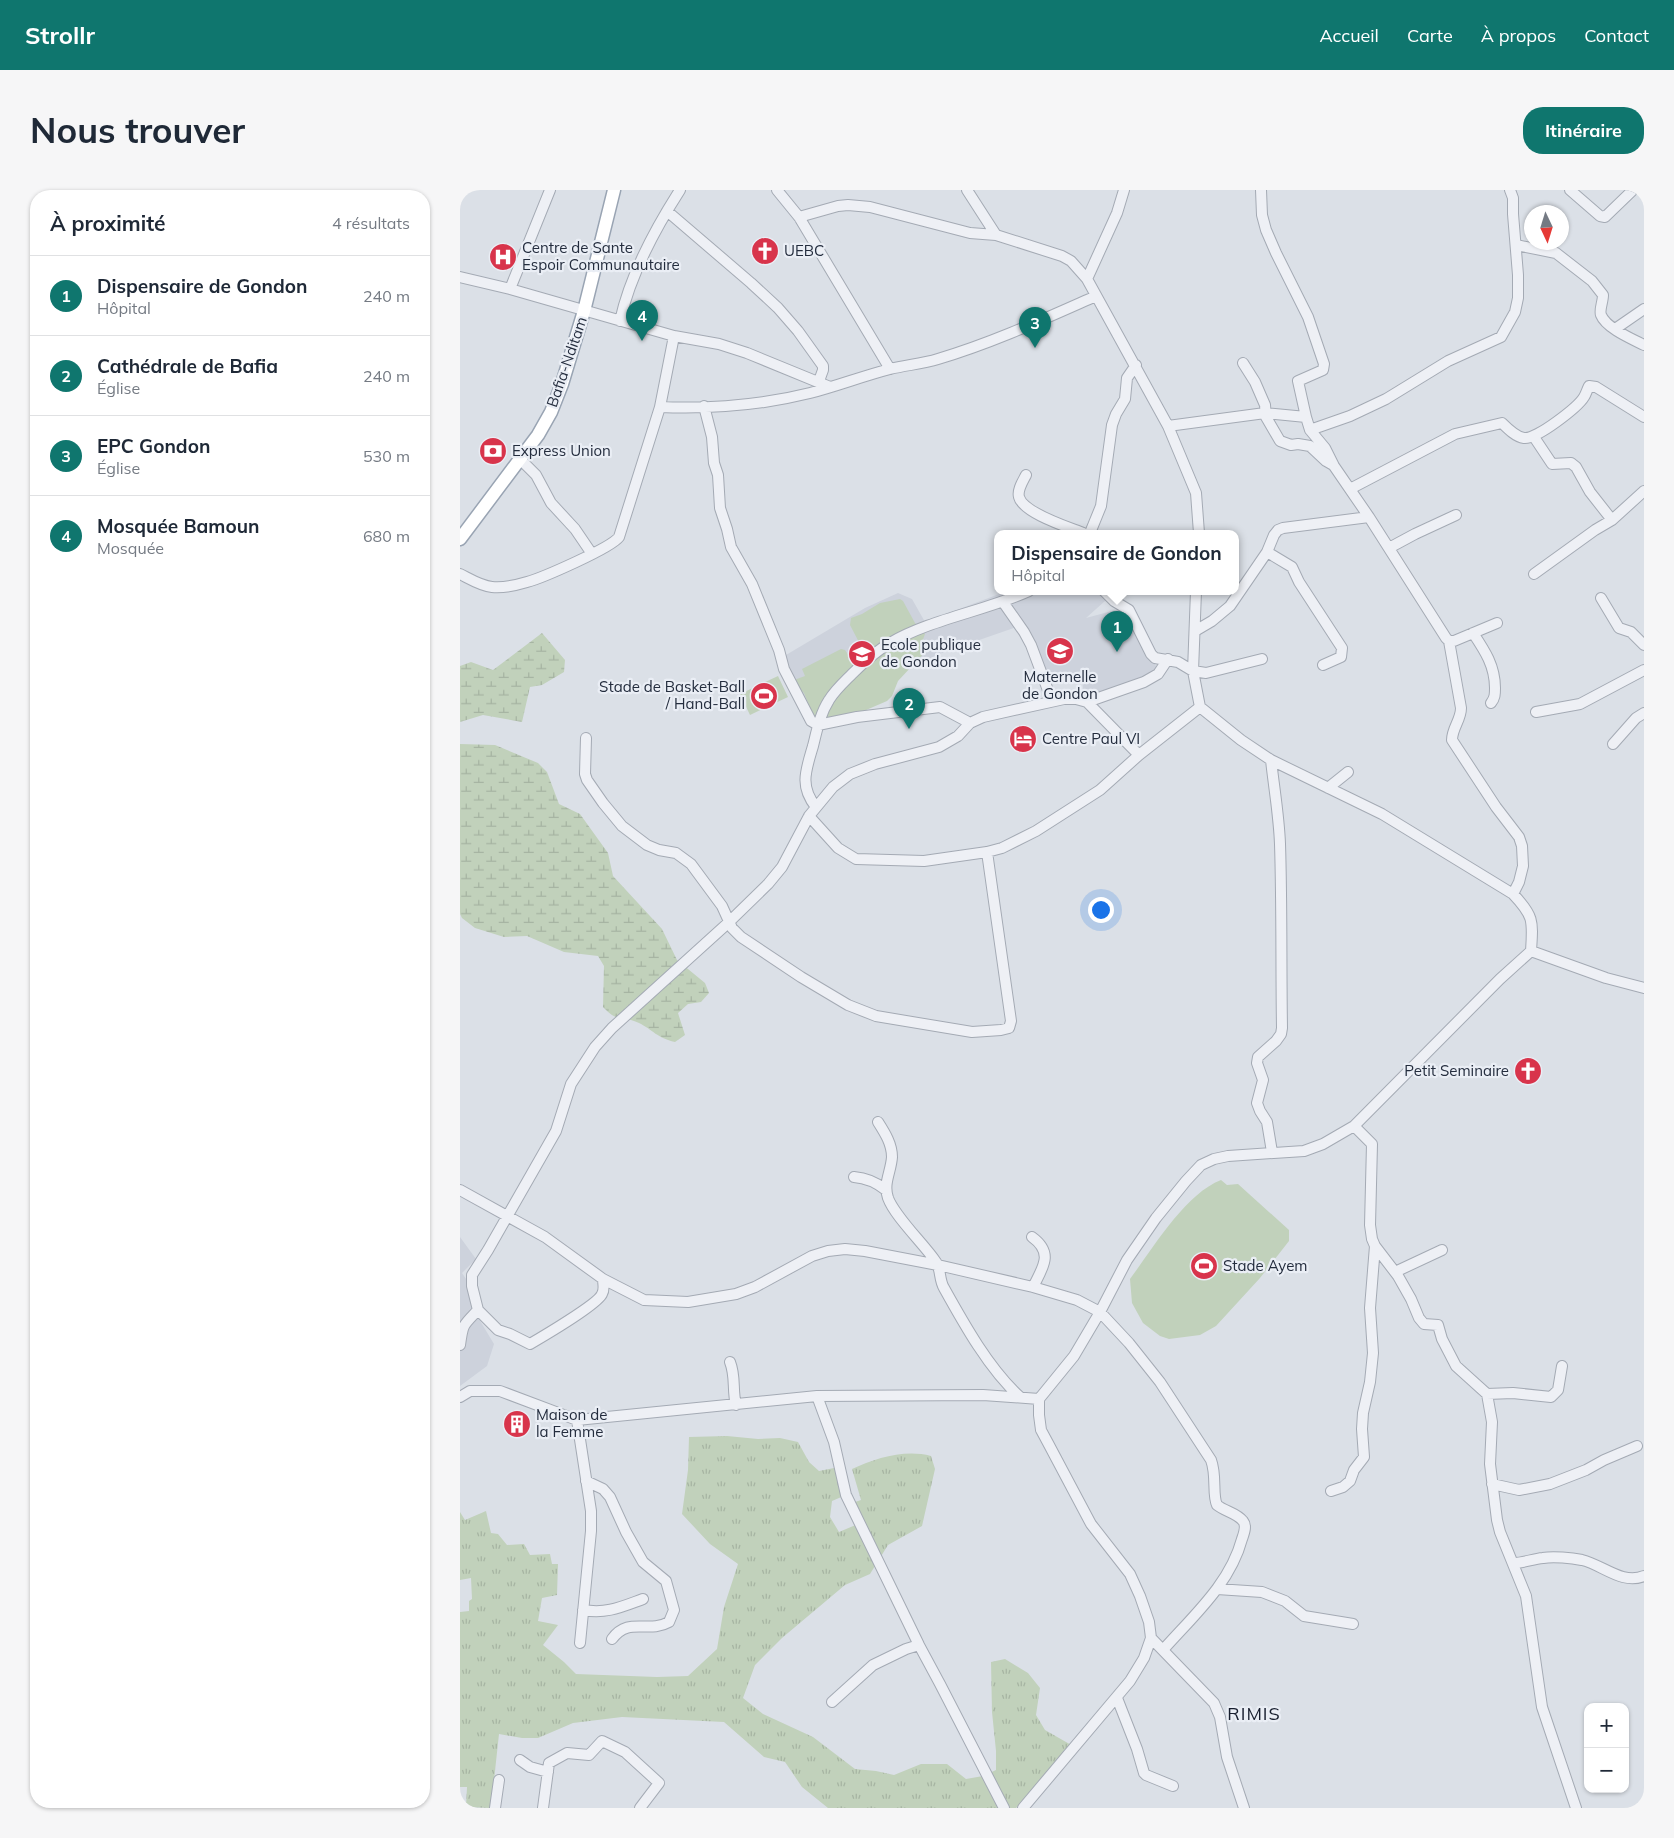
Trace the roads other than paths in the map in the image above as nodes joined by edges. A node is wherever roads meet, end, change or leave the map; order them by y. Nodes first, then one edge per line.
1 (550, 190) edge
2 (614, 190) edge
3 (680, 190) edge
4 (777, 190) edge
5 (966, 190) edge
6 (1124, 190) edge
7 (1261, 190) edge
8 (1570, 190) edge
9 (1633, 190) edge
10 (1513, 193) edge
11 (667, 210) junction
12 (799, 217) junction
13 (996, 235) junction
14 (1516, 245) junction
15 (460, 277) edge
16 (1087, 278) junction
17 (510, 289) junction
18 (1096, 296) junction
19 (1644, 309) edge
20 (584, 311) junction
21 (620, 321) junction
22 (1615, 329) junction
23 (674, 336) junction
24 (1644, 346) edge
25 (1242, 364) dead end
26 (1136, 365) junction
27 (890, 369) junction
28 (819, 381) junction
29 (830, 387) junction
30 (704, 406) junction
31 (660, 407) junction
32 (1264, 413) junction
33 (1306, 417) junction
34 (1644, 417) edge
35 (1168, 426) junction
36 (1310, 430) junction
37 (1534, 437) junction
38 (520, 459) junction
39 (1334, 466) junction
40 (1026, 475) dead end
41 (1350, 489) junction
42 (1644, 491) edge
43 (1456, 515) dead end
44 (1369, 517) junction
45 (1612, 520) junction
46 (1075, 530) edge
47 (1091, 530) edge
48 (1199, 530) edge
49 (460, 539) edge
50 (1389, 548) junction
51 (1267, 552) junction
52 (592, 554) junction
53 (460, 574) edge
54 (1534, 574) dead end
55 (1239, 593) edge
56 (1020, 595) edge
57 (1109, 595) edge
58 (1196, 595) edge
59 (1238, 595) edge
60 (1601, 598) dead end
61 (1003, 602) junction
62 (1497, 623) dead end
63 (1195, 631) junction
64 (1473, 633) junction
65 (1449, 641) junction
66 (1644, 644) edge
67 (1168, 659) junction
68 (1262, 659) dead end
69 (1323, 665) dead end
70 (1644, 670) edge
71 (1193, 671) junction
72 (1052, 701) junction
73 (1087, 702) junction
74 (1491, 703) dead end
75 (1200, 707) junction
76 (1536, 712) dead end
77 (1644, 713) edge
78 (970, 724) junction
79 (818, 726) junction
80 (586, 738) dead end
81 (1613, 744) dead end
82 (1139, 755) junction
83 (1271, 760) junction
84 (1348, 772) dead end
85 (1328, 788) junction
86 (812, 811) junction
87 (987, 852) junction
88 (1513, 894) junction
89 (728, 923) junction
90 (1531, 951) junction
91 (1644, 988) edge
92 (878, 1122) dead end
93 (1354, 1126) junction
94 (1272, 1152) junction
95 (854, 1177) dead end
96 (460, 1190) edge
97 (886, 1190) junction
98 (507, 1216) junction
99 (1032, 1237) dead end
100 (1375, 1246) junction
101 (1442, 1250) dead end
102 (938, 1265) junction
103 (1395, 1272) junction
104 (603, 1278) junction
105 (1034, 1287) junction
106 (478, 1310) junction
107 (1100, 1312) junction
108 (460, 1345) edge
109 (730, 1362) dead end
110 (1562, 1366) dead end
111 (1487, 1394) junction
112 (817, 1396) junction
113 (460, 1397) edge
114 (1020, 1397) junction
115 (1039, 1400) junction
116 (736, 1405) junction
117 (577, 1420) junction
118 (1637, 1446) dead end
119 (586, 1481) junction
120 (1492, 1484) junction
121 (1331, 1491) dead end
122 (1513, 1563) junction
123 (1644, 1576) edge
124 (1217, 1589) junction
125 (643, 1599) dead end
126 (583, 1610) junction
127 (1353, 1624) dead end
128 (1150, 1638) junction
129 (612, 1639) dead end
130 (580, 1643) dead end
131 (919, 1646) junction
132 (1163, 1650) junction
133 (1117, 1698) junction
134 (832, 1702) dead end
135 (520, 1760) dead end
136 (548, 1772) junction
137 (499, 1780) dead end
138 (1173, 1786) dead end
139 (495, 1808) edge
140 (543, 1808) edge
141 (640, 1808) edge
142 (1004, 1808) edge
143 (1023, 1808) edge
144 (1244, 1808) edge
145 (1576, 1808) edge

1 - 17 street
2 - 20 main road, Bafia-Nditam
3 - 11 street
4 - 12 street
5 - 13 street
6 - 16 street
7 - 33 street
8 - 9 street
10 - 14 street
11 - 21 street
11 - 28 street
12 - 13 street
12 - 27 street
13 - 16 street
14 - 22 street
14 - 36 street
15 - 17 street
16 - 18 street
17 - 20 street
18 - 26 street
18 - 27 street
19 - 22 street
20 - 21 street
20 - 38 main road, Bafia-Nditam
21 - 23 street
22 - 24 street
23 - 28 street
23 - 31 street
25 - 32 street
26 - 35 street
26 - 47 street
27 - 29 street
28 - 29 street
29 - 30 street
30 - 31 street
30 - 79 street
31 - 52 street
32 - 33 street
32 - 35 street
32 - 39 street
33 - 36 street
34 - 37 street
35 - 48 street
36 - 39 street
37 - 41 street
37 - 45 street
38 - 49 main road, Bafia-Nditam
38 - 52 street
39 - 41 street
40 - 46 street
41 - 44 street
42 - 45 street
43 - 50 street
44 - 50 street
44 - 51 street
45 - 54 street
50 - 65 street
51 - 55 street
51 - 69 street
52 - 53 street
56 - 61 street
57 - 67 street
58 - 63 street
59 - 63 street
60 - 66 street
61 - 72 street
61 - 79 street
62 - 64 street
63 - 71 street
64 - 65 street
64 - 74 street
65 - 88 street
67 - 71 street
67 - 73 street
68 - 71 street
70 - 76 street
71 - 75 street
72 - 73 street
72 - 78 street
73 - 82 street
75 - 82 street
75 - 83 street
77 - 81 street
78 - 79 street
78 - 86 street
79 - 86 street
80 - 89 street
82 - 87 street
83 - 85 street
83 - 94 street
84 - 85 street
85 - 88 street
86 - 87 street
86 - 89 street
87 - 89 street
88 - 90 street
89 - 98 street
90 - 91 street
90 - 93 street
92 - 97 street
93 - 94 street
93 - 100 street
94 - 107 street
95 - 97 street
96 - 98 street
97 - 102 street
98 - 104 street
98 - 106 street
99 - 105 street
100 - 103 street
100 - 121 street
101 - 103 street
102 - 104 street
102 - 105 street
102 - 114 street
103 - 111 street
104 - 106 street
105 - 107 street
106 - 108 street
107 - 115 street
107 - 124 street
109 - 116 street
110 - 111 street
111 - 120 street
112 - 114 street
112 - 116 street
112 - 131 street
113 - 117 street
114 - 115 street
115 - 128 street
116 - 117 street
117 - 119 street
118 - 120 street
119 - 126 street
119 - 129 street
120 - 122 street
122 - 123 street
122 - 145 street
124 - 127 street
124 - 132 street
125 - 126 street
126 - 130 street
128 - 132 street
128 - 133 street
131 - 134 street
131 - 142 street
132 - 144 street
133 - 138 street
133 - 143 street
135 - 136 street
136 - 140 street
136 - 141 street
137 - 139 street

